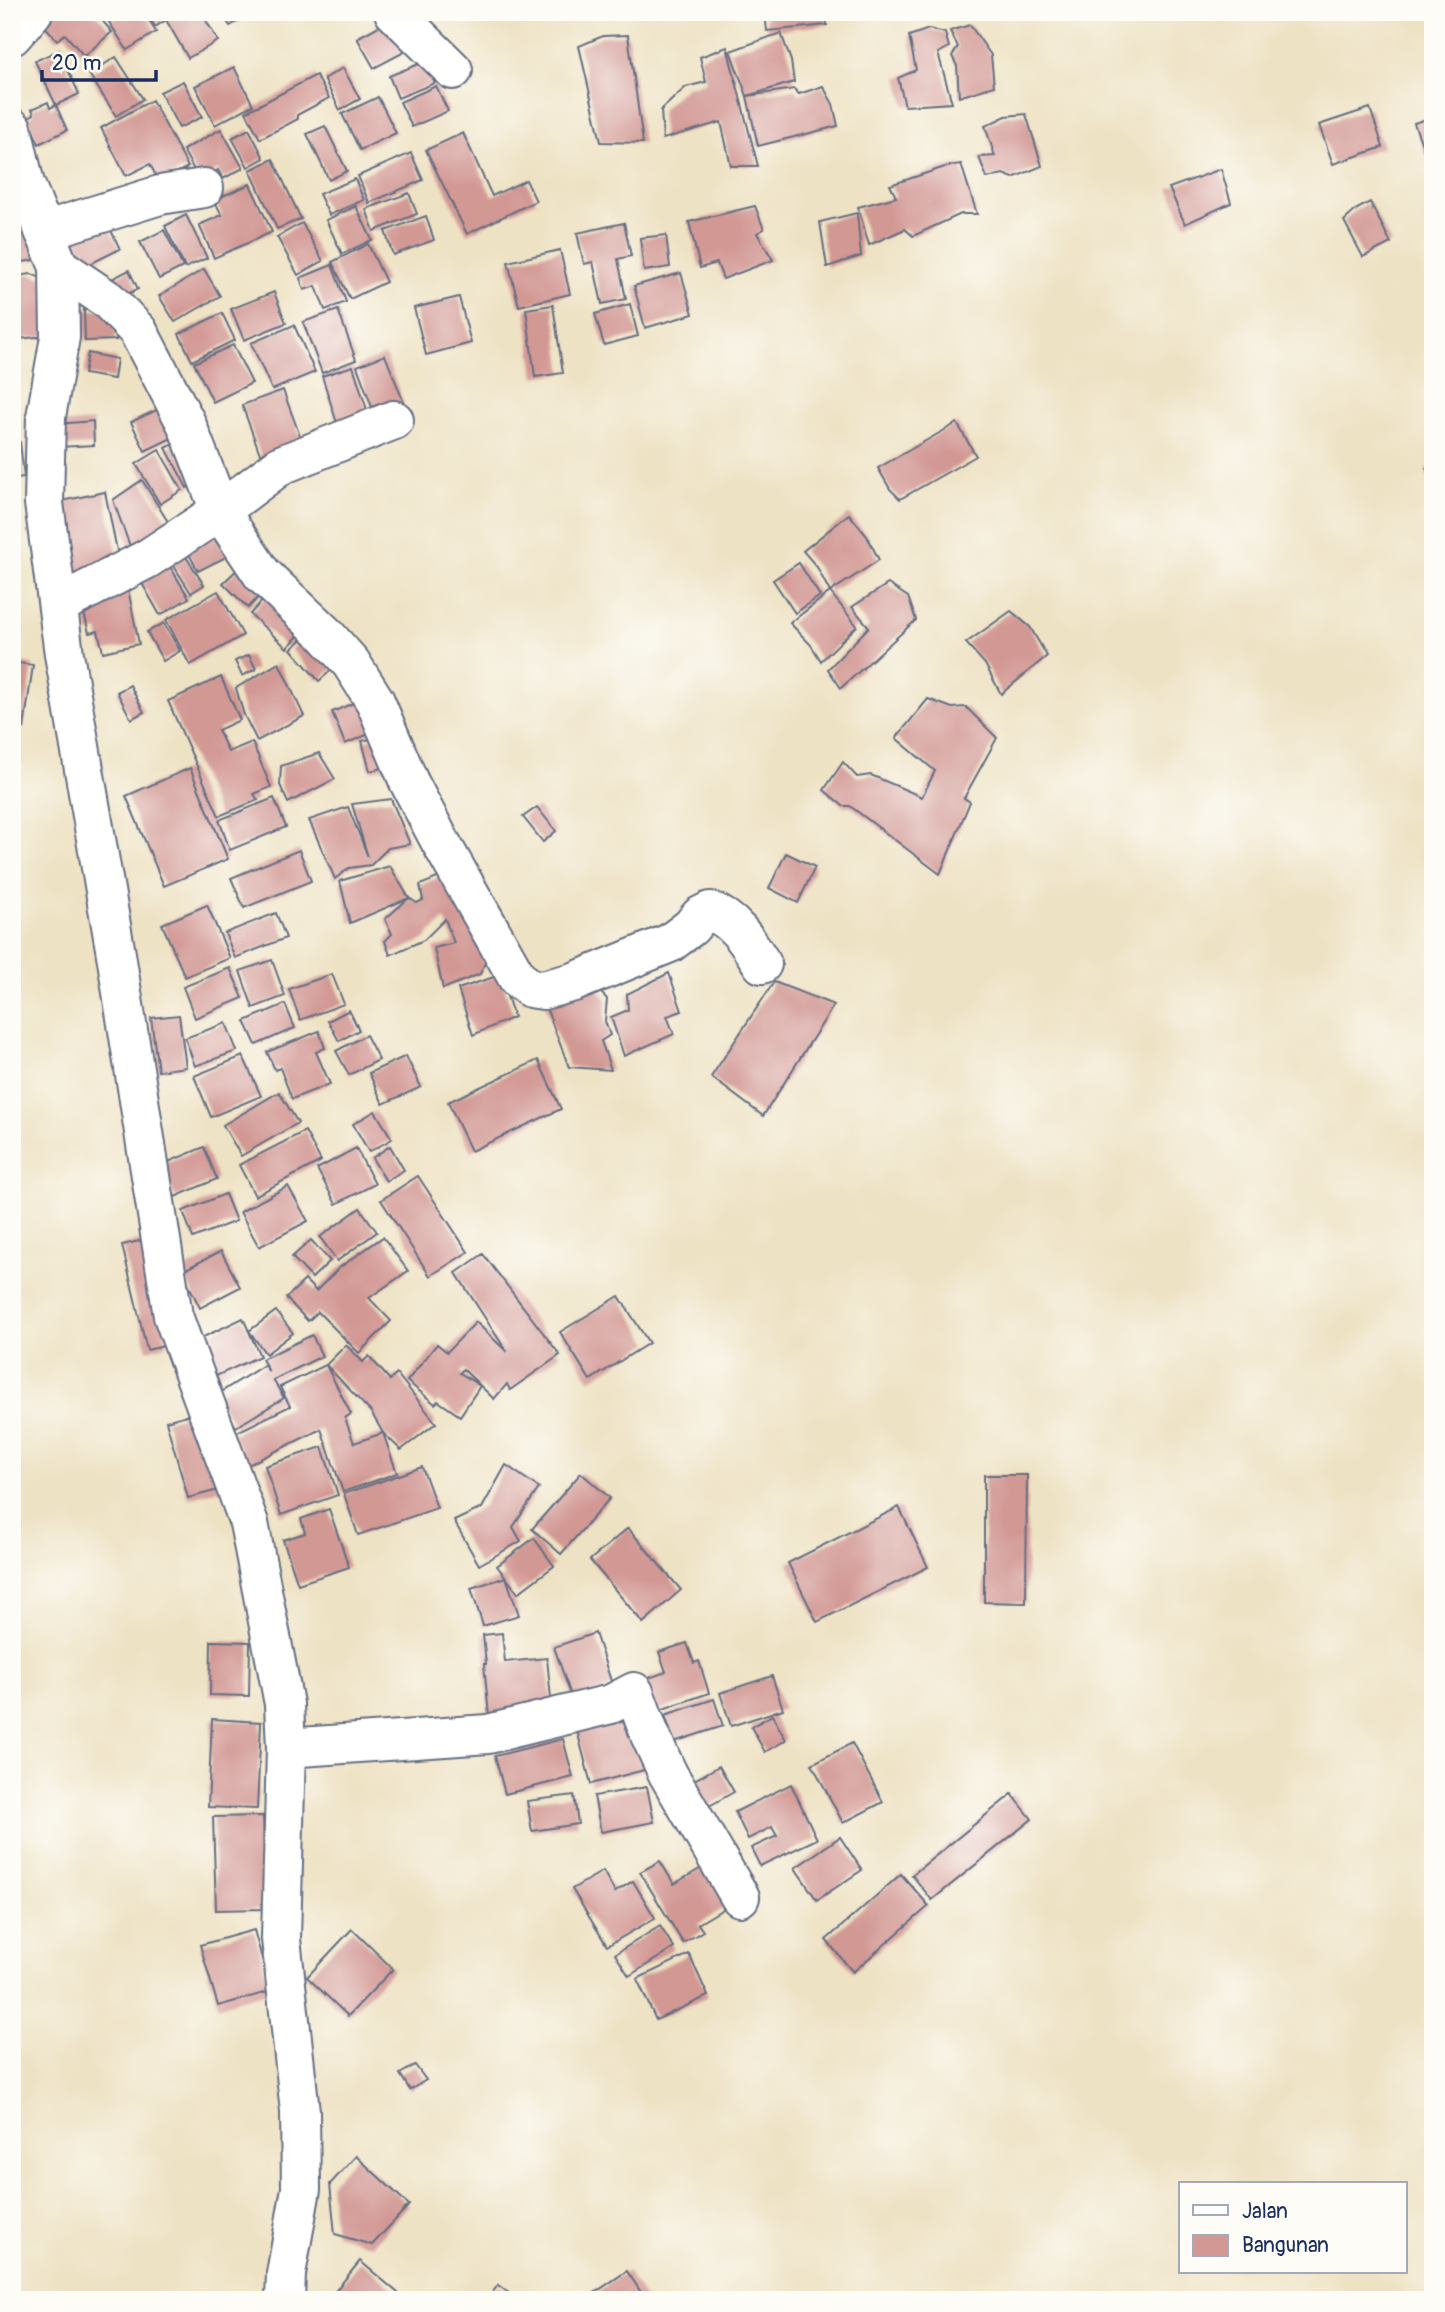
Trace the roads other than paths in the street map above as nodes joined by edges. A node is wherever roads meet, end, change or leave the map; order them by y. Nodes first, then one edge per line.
1 (33, 12) edge
2 (394, 12) edge
3 (12, 36) edge
4 (453, 69) dead end
5 (12, 128) edge
6 (19, 184) edge
7 (204, 188) dead end
8 (44, 231) junction
9 (59, 267) junction
10 (394, 420) dead end
11 (220, 511) junction
12 (58, 605) junction
13 (762, 964) dead end
14 (286, 1748) junction
15 (740, 1897) dead end
16 (285, 2300) edge

1 - 3 street
2 - 4 street
5 - 6 street
6 - 8 street
7 - 8 street
8 - 9 street
9 - 11 street
9 - 12 street
10 - 11 street
11 - 12 street
11 - 13 street
12 - 14 street
14 - 15 street
14 - 16 street

